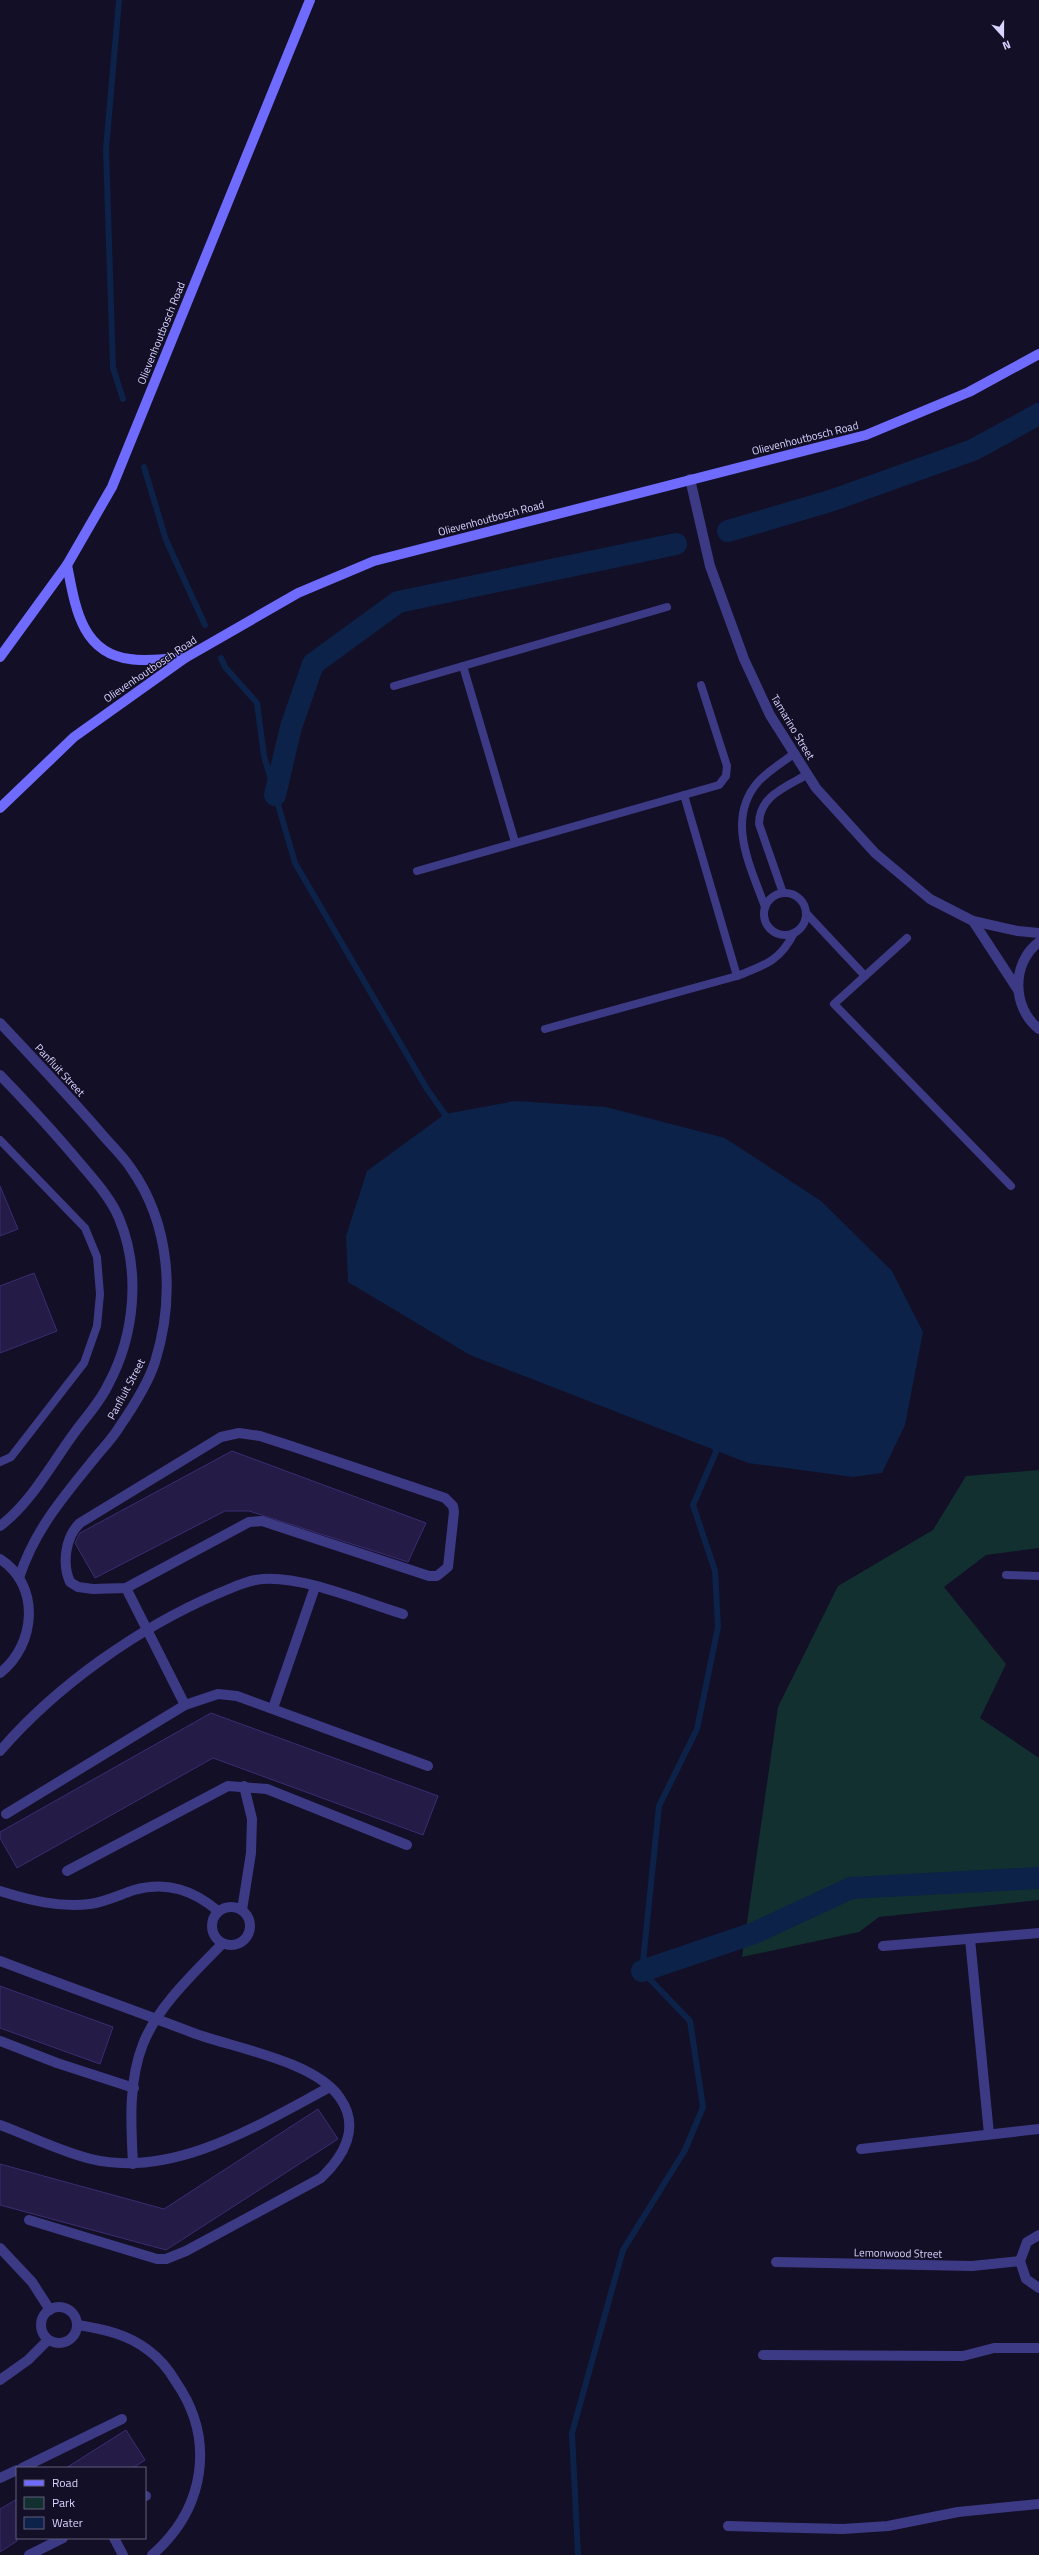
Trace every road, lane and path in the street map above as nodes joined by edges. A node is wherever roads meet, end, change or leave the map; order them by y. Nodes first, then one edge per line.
1 (310, 0) edge
2 (1039, 354) edge
3 (690, 479) junction
4 (67, 565) junction
5 (667, 607) dead end
6 (0, 657) edge
7 (185, 658) junction
8 (463, 666) junction
9 (701, 685) dead end
10 (394, 686) dead end
11 (794, 753) junction
12 (808, 774) junction
13 (684, 795) junction
14 (0, 808) edge
15 (515, 842) junction
16 (417, 871) dead end
17 (783, 893) junction
18 (765, 907) junction
19 (806, 913) junction
20 (973, 921) junction
21 (794, 933) junction
22 (1039, 933) edge
23 (907, 938) dead end
24 (1039, 942) edge
25 (737, 976) junction
26 (865, 976) junction
27 (1018, 990) junction
28 (0, 1024) edge
29 (545, 1029) dead end
30 (1039, 1029) edge
31 (0, 1075) edge
32 (0, 1140) edge
33 (1011, 1186) dead end
34 (0, 1462) edge
35 (0, 1526) edge
36 (0, 1559) edge
37 (1006, 1575) dead end
38 (1039, 1576) edge
39 (19, 1578) junction
40 (315, 1586) junction
41 (126, 1588) junction
42 (403, 1614) dead end
43 (148, 1631) junction
44 (0, 1673) edge
45 (185, 1705) junction
46 (274, 1708) junction
47 (0, 1751) edge
48 (428, 1766) dead end
49 (244, 1786) junction
50 (6, 1814) dead end
51 (407, 1845) dead end
52 (67, 1871) dead end
53 (0, 1890) edge
54 (242, 1910) junction
55 (218, 1911) junction
56 (1039, 1933) edge
57 (970, 1939) junction
58 (222, 1944) junction
59 (883, 1946) dead end
60 (0, 1961) edge
61 (156, 2019) junction
62 (0, 2041) edge
63 (330, 2087) junction
64 (134, 2088) junction
65 (0, 2125) edge
66 (1039, 2130) edge
67 (989, 2134) junction
68 (861, 2149) dead end
69 (133, 2164) junction
70 (29, 2220) dead end
71 (1039, 2235) edge
72 (0, 2248) edge
73 (1020, 2261) junction
74 (776, 2262) dead end
75 (1039, 2288) edge
76 (50, 2310) junction
77 (78, 2325) junction
78 (48, 2340) junction
79 (1039, 2348) edge
80 (763, 2354) dead end
81 (0, 2380) edge
82 (122, 2419) dead end
83 (24, 2467) edge
84 (16, 2470) edge
85 (0, 2478) edge
86 (1039, 2504) edge
87 (728, 2526) dead end
88 (61, 2539) edge
89 (115, 2539) edge
90 (29, 2555) edge
91 (123, 2555) edge
92 (152, 2555) edge

1 - 4 main road, Olievenhoutbosch Road
2 - 3 main road, Olievenhoutbosch Road
3 - 7 main road, Olievenhoutbosch Road
3 - 11 street, Tamarino Street
4 - 6 main road, Olievenhoutbosch Road
4 - 7 main road
5 - 8 lane
7 - 14 main road, Olievenhoutbosch Road
8 - 10 lane
8 - 15 lane
9 - 13 lane
11 - 12 street, Tamarino Street
11 - 18 lane
12 - 17 lane
12 - 20 street, Tamarino Street
13 - 15 lane
13 - 25 lane
15 - 16 lane
17 - 18 lane
17 - 19 lane
18 - 21 lane
19 - 21 lane
19 - 26 lane
20 - 22 street, Tamarino Street
20 - 27 street, Tamarino Street
21 - 25 lane
23 - 26 lane
24 - 27 street
25 - 29 lane
26 - 33 lane
27 - 30 street
28 - 39 street, Panfluit Street
31 - 35 street, Panfluit Street
32 - 34 lane
36 - 39 street
37 - 38 lane
39 - 44 street
40 - 42 street
40 - 43 street
40 - 46 street
41 - 41 street
41 - 43 street
43 - 45 street
43 - 47 street
45 - 46 street
45 - 50 street
46 - 48 street
49 - 51 street
49 - 52 street
49 - 54 street
53 - 55 street
54 - 55 street
54 - 58 street
55 - 58 street
56 - 57 street
57 - 59 street
57 - 67 street
58 - 61 street
60 - 61 street
61 - 63 street
61 - 64 street
62 - 64 street
63 - 69 street
63 - 70 street
64 - 69 street
65 - 69 street
66 - 67 street
67 - 68 street
71 - 73 street
72 - 76 street
73 - 74 street, Lemonwood Street
73 - 75 street
76 - 77 street
76 - 78 street
77 - 78 street
77 - 92 street
78 - 81 street
79 - 80 street
82 - 83 street
84 - 85 street
86 - 87 street
88 - 90 street
89 - 91 street

